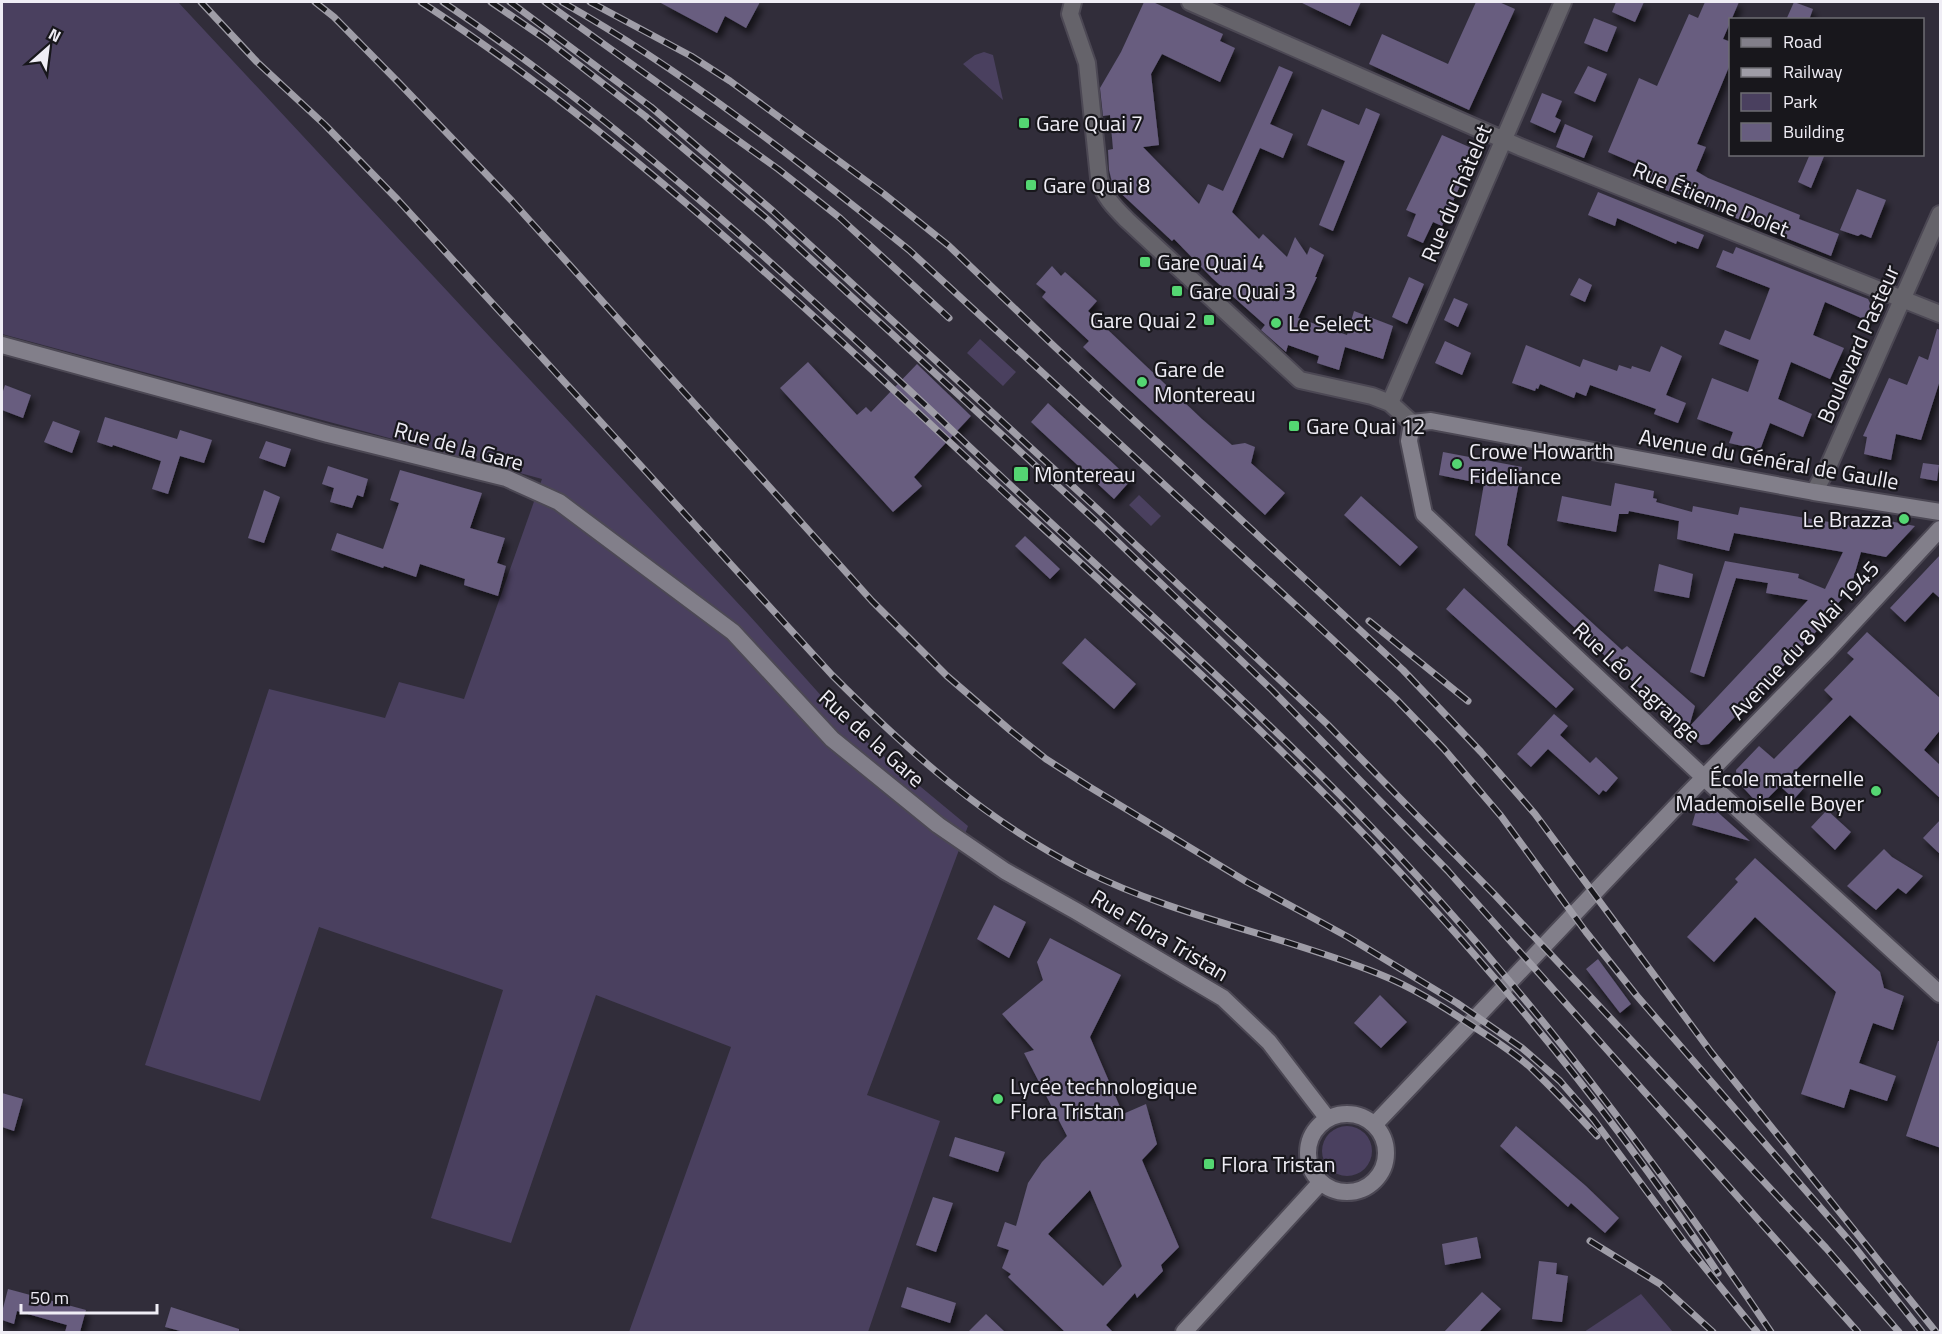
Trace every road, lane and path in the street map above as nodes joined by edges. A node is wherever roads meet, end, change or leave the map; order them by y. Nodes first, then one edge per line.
1 (1073, 2) edge
2 (1190, 2) edge
3 (1563, 2) edge
4 (1504, 140) junction
5 (1941, 214) edge
6 (1902, 299) junction
7 (1941, 314) edge
8 (2, 345) edge
9 (1390, 403) junction
10 (1412, 423) junction
11 (1814, 492) junction
12 (1941, 512) edge
13 (1941, 529) edge
14 (1705, 777) junction
15 (938, 825) joint
16 (1941, 994) edge
17 (1328, 1119) junction
18 (1374, 1125) junction
19 (1321, 1182) junction
20 (1184, 1332) edge

1 - 9 street
2 - 4 street, Rue Étienne Dolet
3 - 4 street, Rue du Châtelet
4 - 6 street, Rue Étienne Dolet
4 - 9 street, Rue du Châtelet
5 - 6 street, Boulevard Pasteur
6 - 7 street, Rue Étienne Dolet
6 - 11 street, Boulevard Pasteur
8 - 15 main road, Rue de la Gare
9 - 10 street
10 - 11 main road, Avenue du Général de Gaulle
10 - 14 main road, Rue Léo Lagrange
11 - 12 main road, Avenue du Général de Gaulle
13 - 14 main road, Avenue du 8 Mai 1945
14 - 16 main road, Rue Léo Lagrange
14 - 18 main road, Avenue du 8 Mai 1945
15 - 17 main road, Rue Flora Tristan
17 - 18 main road
17 - 19 main road
18 - 19 main road
19 - 20 main road

